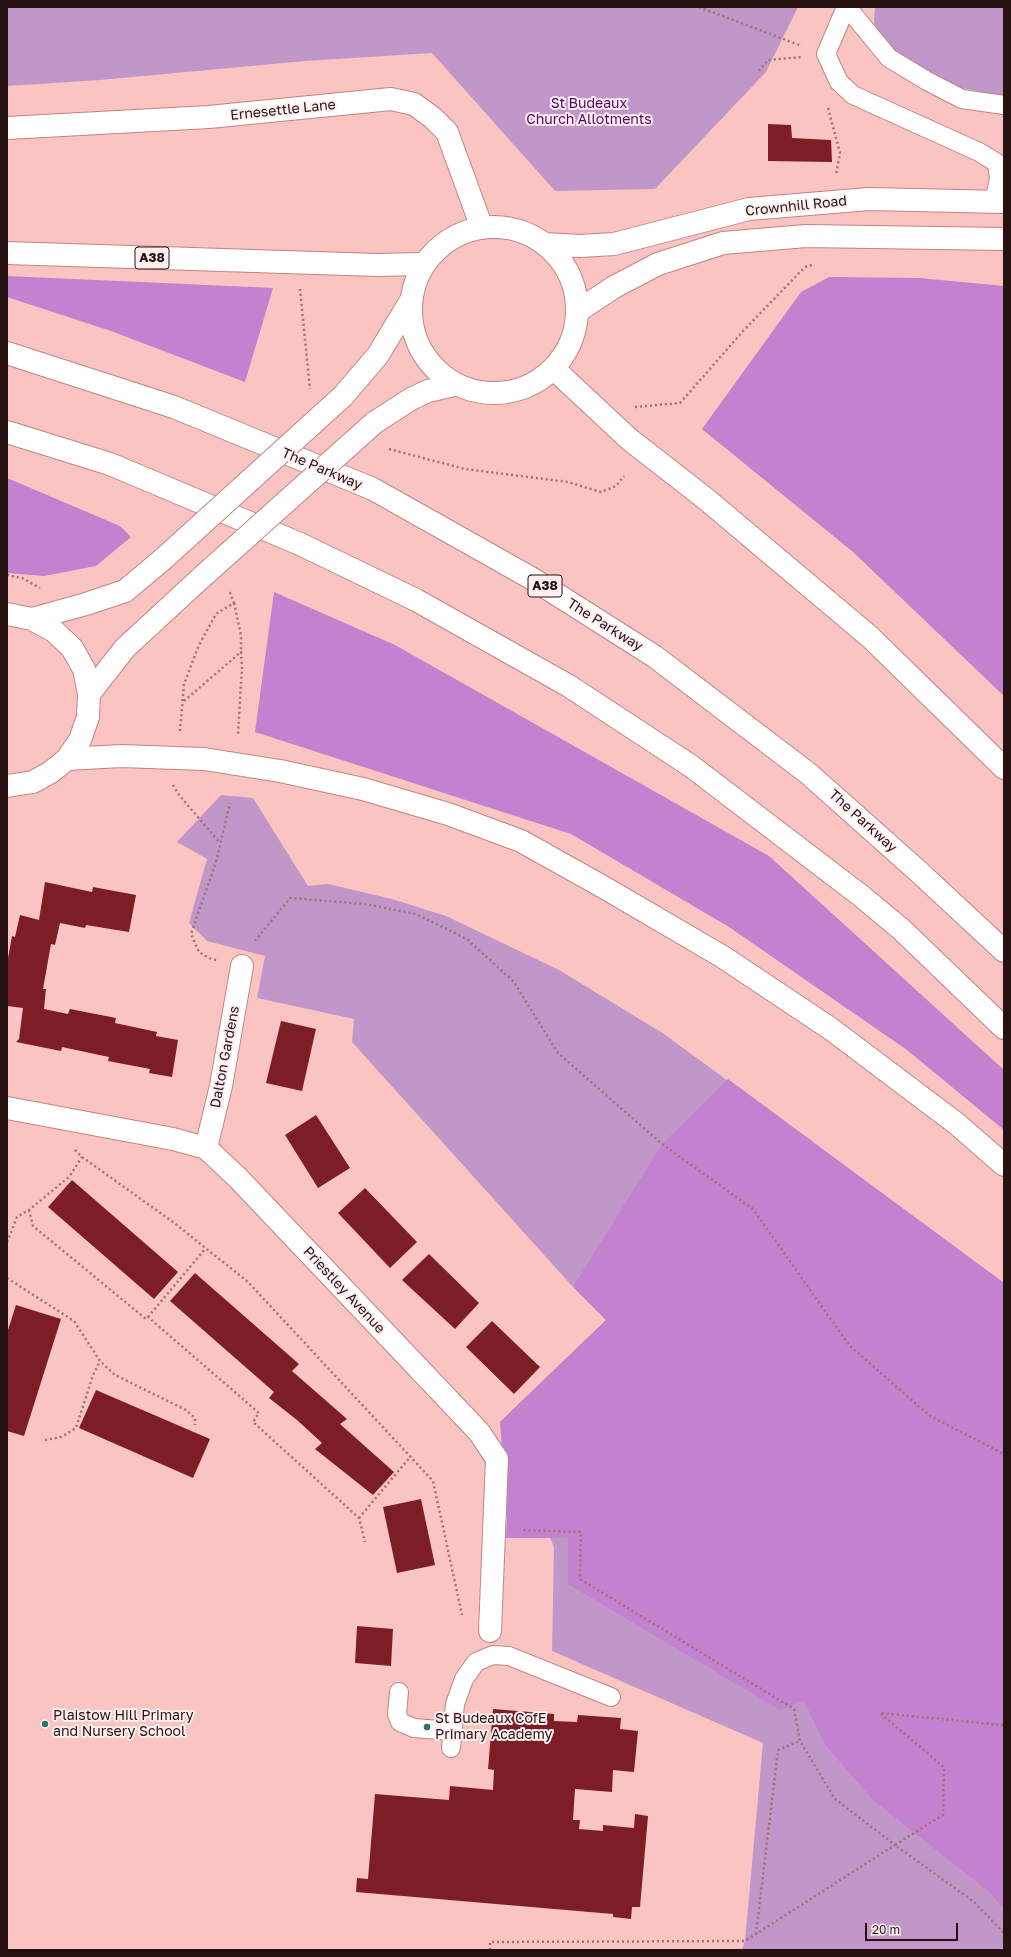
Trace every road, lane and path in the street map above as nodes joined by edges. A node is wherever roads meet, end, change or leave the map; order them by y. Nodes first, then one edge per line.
1 (699, 7) edge
2 (846, 7) edge
3 (704, 8) edge
4 (826, 54) junction
5 (759, 71) dead end
6 (840, 82) junction
7 (1004, 105) edge
8 (7, 128) edge
9 (834, 181) dead end
10 (999, 202) edge
11 (482, 228) junction
12 (1004, 239) edge
13 (545, 244) junction
14 (7, 253) edge
15 (298, 262) junction
16 (424, 264) junction
17 (819, 264) dead end
18 (410, 302) junction
19 (578, 311) junction
20 (7, 353) edge
21 (554, 369) junction
22 (454, 385) junction
23 (599, 411) junction
24 (313, 423) junction
25 (7, 432) edge
26 (386, 450) dead end
27 (624, 476) dead end
28 (202, 577) junction
29 (234, 603) junction
30 (7, 614) edge
31 (32, 619) junction
32 (241, 652) junction
33 (89, 694) junction
34 (183, 702) junction
35 (238, 734) dead end
36 (177, 758) junction
37 (67, 759) junction
38 (1004, 768) edge
39 (7, 786) edge
40 (179, 795) dead end
41 (230, 803) dead end
42 (220, 844) junction
43 (1004, 951) edge
44 (242, 966) junction
45 (1004, 1028) edge
46 (7, 1108) edge
47 (71, 1146) dead end
48 (206, 1148) junction
49 (82, 1157) junction
50 (1004, 1165) edge
51 (29, 1210) junction
52 (7, 1242) edge
53 (205, 1249) junction
54 (7, 1278) edge
55 (148, 1317) junction
56 (100, 1361) junction
57 (195, 1425) dead end
58 (45, 1440) dead end
59 (1004, 1454) edge
60 (411, 1456) junction
61 (359, 1518) junction
62 (495, 1526) junction
63 (365, 1542) dead end
64 (490, 1632) junction
65 (493, 1655) junction
66 (399, 1692) dead end
67 (611, 1697) dead end
68 (1004, 1719) edge
69 (800, 1741) junction
70 (895, 1845) junction
71 (1004, 1933) edge
72 (756, 1934) junction
73 (490, 1950) edge

1 - 3 path
2 - 4 lane
2 - 7 lane
3 - 4 path
4 - 5 path
4 - 6 lane
6 - 9 path
6 - 10 lane
8 - 11 main road, Ernesettle Lane
10 - 13 main road, Crownhill Road
11 - 13 main road
11 - 16 main road
12 - 19 main road, Crownhill Road
13 - 19 main road
14 - 15 main road, A38
15 - 16 main road, A38
15 - 24 path
16 - 18 main road
17 - 23 path
18 - 22 main road
18 - 24 main road, bridge
19 - 21 main road
20 - 43 main road, The Parkway / A38
21 - 22 main road
21 - 23 main road
22 - 28 main road, bridge
23 - 38 main road
24 - 31 main road, bridge
25 - 45 main road
26 - 27 path
28 - 29 path
28 - 33 main road
29 - 32 path
29 - 34 path
30 - 31 main road
31 - 33 main road
32 - 34 path
32 - 35 path
33 - 37 main road
34 - 36 path
36 - 37 main road
36 - 50 main road
37 - 39 main road
40 - 42 path
41 - 42 path
42 - 44 path
44 - 48 main road, Dalton Gardens
44 - 59 path
46 - 48 main road, Priestley Avenue
47 - 49 path
48 - 62 main road, Priestley Avenue
49 - 51 path
49 - 53 path
51 - 52 path
51 - 55 path
53 - 55 path
53 - 60 path
54 - 56 path
55 - 61 path
56 - 57 path
56 - 58 path
60 - 61 path
60 - 64 path
61 - 63 path
62 - 64 main road, Priestley Avenue
62 - 69 path
64 - 65 lane
65 - 66 lane
65 - 67 lane
68 - 70 path
69 - 70 path
69 - 72 path
70 - 71 path
70 - 72 path
72 - 73 path

